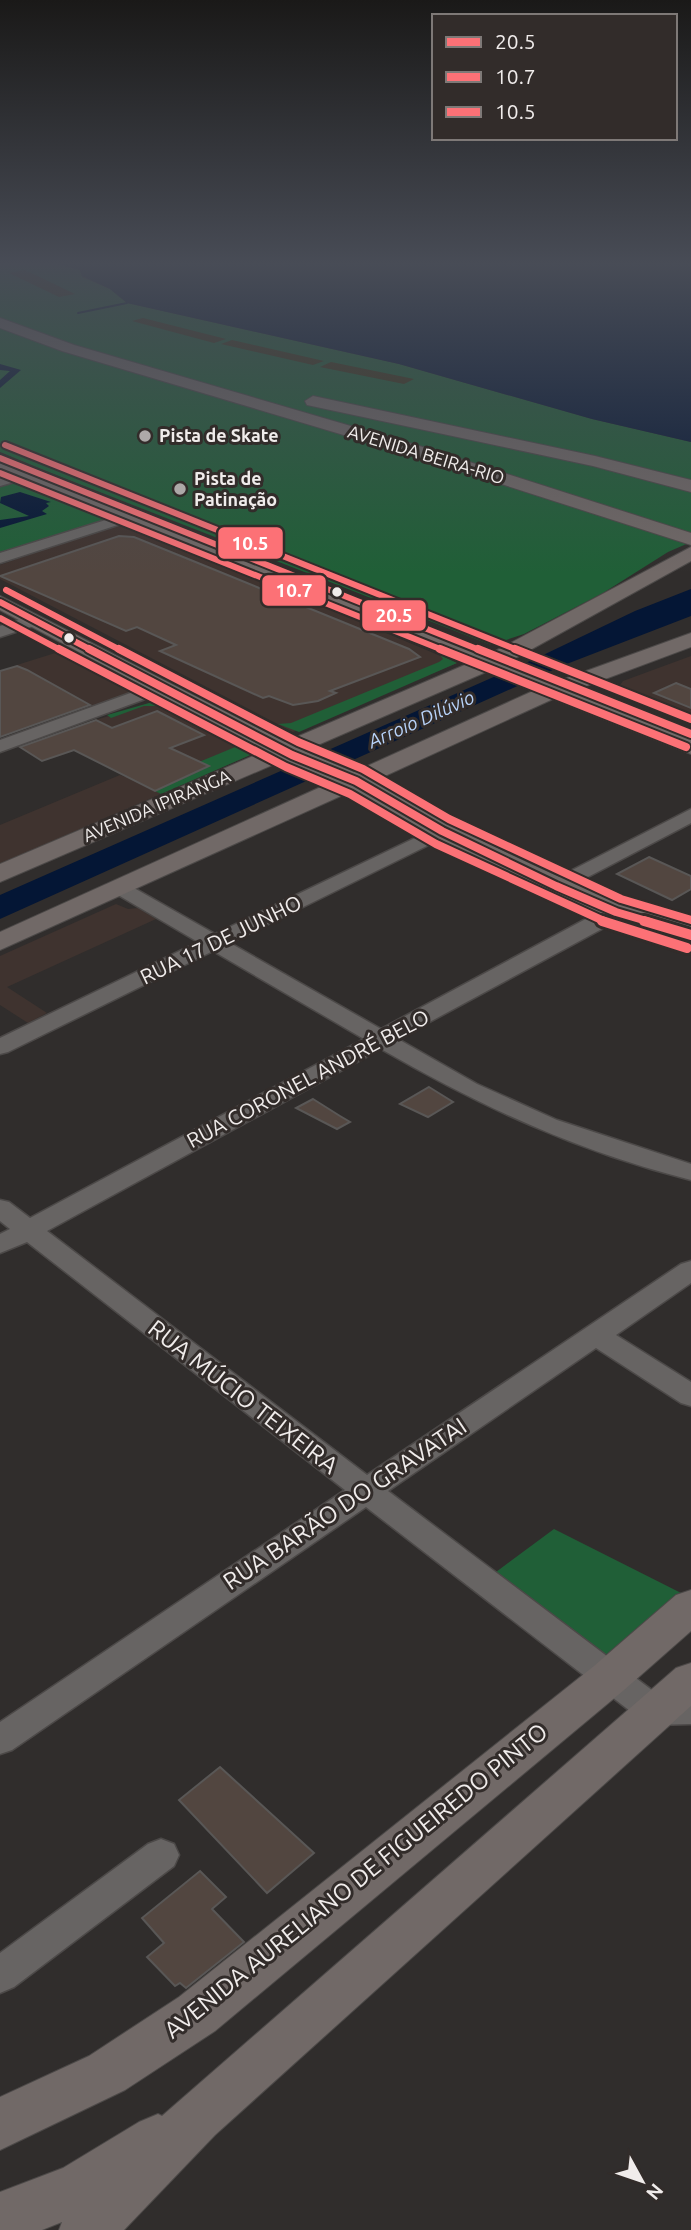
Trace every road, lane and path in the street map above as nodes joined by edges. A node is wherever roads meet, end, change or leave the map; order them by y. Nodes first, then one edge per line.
1 (126, 365) edge
2 (153, 365) edge
3 (0, 458) edge
4 (0, 468) edge
5 (27, 474) junction
6 (0, 482) edge
7 (691, 486) edge
8 (125, 518) junction
9 (689, 549) edge
10 (0, 558) edge
11 (0, 588) edge
12 (0, 602) edge
13 (30, 618) junction
14 (0, 624) edge
15 (0, 632) edge
16 (691, 640) edge
17 (495, 661) junction
18 (607, 670) junction
19 (553, 685) junction
20 (161, 687) junction
21 (613, 703) junction
22 (691, 734) edge
23 (0, 746) edge
24 (691, 747) edge
25 (260, 750) junction
26 (296, 751) junction
27 (349, 777) junction
28 (691, 815) edge
29 (442, 831) junction
30 (0, 874) edge
31 (556, 886) junction
32 (120, 888) junction
33 (615, 912) junction
34 (691, 935) edge
35 (0, 942) edge
36 (217, 942) junction
37 (382, 1040) junction
38 (0, 1047) edge
39 (691, 1172) edge
40 (0, 1208) edge
41 (29, 1230) junction
42 (0, 1245) edge
43 (691, 1270) edge
44 (596, 1335) junction
45 (691, 1396) edge
46 (363, 1491) junction
47 (691, 1606) edge
48 (609, 1678) junction
49 (691, 1680) edge
50 (673, 1711) edge
51 (0, 1740) edge
52 (161, 1855) dead end
53 (0, 1975) edge
54 (197, 2117) junction
55 (0, 2124) edge
56 (0, 2219) edge
57 (86, 2230) edge

1 - 9 main road, AVENIDA BEIRA-RIO
2 - 7 main road, AVENIDA BEIRA-RIO
3 - 5 main road
4 - 5 main road
5 - 6 street
5 - 8 main road
5 - 17 main road
8 - 10 street
8 - 17 main road
9 - 17 main road
11 - 26 main road
12 - 13 main road
13 - 14 street
13 - 15 street
13 - 20 main road
16 - 18 main road
17 - 19 main road
17 - 26 main road, AVENIDA IPIRANGA
18 - 19 main road
18 - 21 main road
19 - 21 main road
19 - 24 main road
19 - 27 main road
20 - 23 street
20 - 25 main road
21 - 22 main road
25 - 26 main road, AVENIDA IPIRANGA
25 - 30 main road, AVENIDA IPIRANGA
26 - 27 main road
27 - 29 main road
27 - 32 main road
28 - 31 street
29 - 31 main road
29 - 36 street, RUA 17 DE JUNHO
31 - 33 main road
32 - 35 main road
32 - 36 street
33 - 34 main road
33 - 37 street, RUA CORONEL ANDRÉ BELO
36 - 37 street
36 - 38 street, RUA 17 DE JUNHO
37 - 39 street
37 - 41 street, RUA CORONEL ANDRÉ BELO
40 - 41 street, RUA MÚCIO TEIXEIRA
41 - 42 street, RUA CORONEL ANDRÉ BELO
41 - 46 street, RUA MÚCIO TEIXEIRA
43 - 44 street, RUA BARÃO DO GRAVATAI
44 - 45 street
44 - 46 street, RUA BARÃO DO GRAVATAI
46 - 48 street, RUA MÚCIO TEIXEIRA
46 - 51 street, RUA BARÃO DO GRAVATAI
47 - 48 main road, AVENIDA AURELIANO DE FIGUEIREDO PINTO
48 - 50 street, RUA MÚCIO TEIXEIRA
48 - 55 main road, AVENIDA AURELIANO DE FIGUEIREDO PINTO
49 - 50 main road
50 - 54 main road
52 - 53 street
54 - 56 main road
54 - 57 main road

